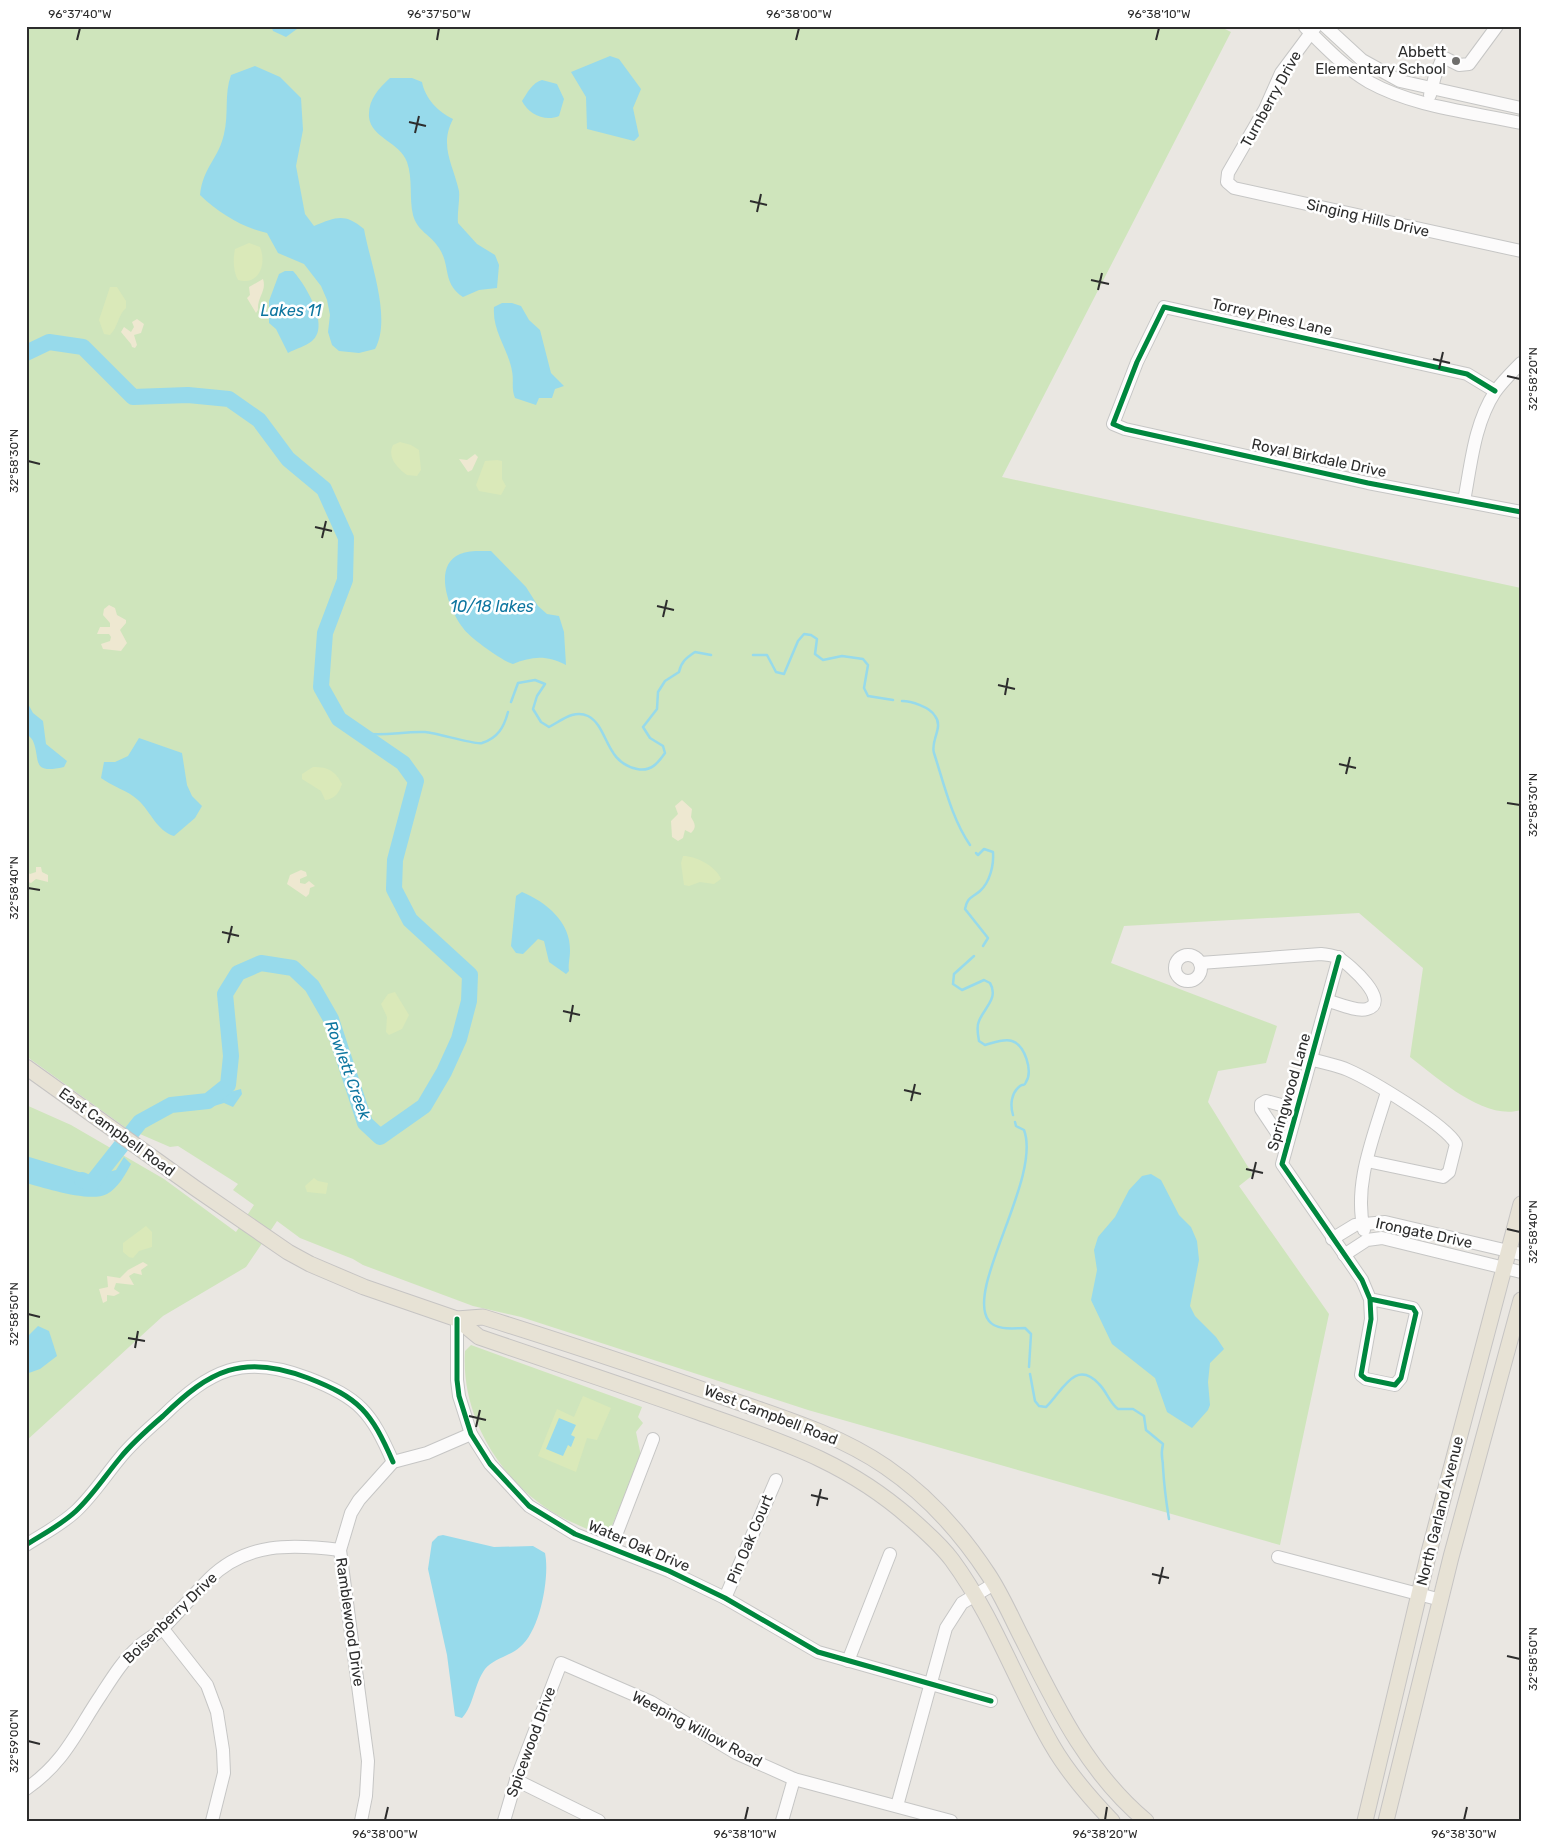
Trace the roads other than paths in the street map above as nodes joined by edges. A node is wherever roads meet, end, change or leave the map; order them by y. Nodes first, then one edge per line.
1 (1325, 26) edge
2 (1497, 26) edge
3 (1310, 28) edge
4 (1432, 88) junction
5 (1428, 103) junction
6 (1521, 108) edge
7 (1521, 123) edge
8 (1228, 173) joint
9 (1521, 251) edge
10 (1521, 363) edge
11 (1495, 391) junction
12 (1113, 424) joint
13 (1464, 501) junction
14 (1521, 512) edge
15 (1339, 957) junction
16 (1200, 963) dead end
17 (1329, 1001) junction
18 (1311, 1059) junction
19 (26, 1067) edge
20 (1387, 1092) junction
21 (1296, 1109) junction
22 (1285, 1146) junction
23 (1367, 1161) junction
24 (208, 1198) joint
25 (1521, 1204) edge
26 (1362, 1222) junction
27 (1332, 1239) junction
28 (1366, 1240) junction
29 (1515, 1253) edge
30 (1344, 1255) junction
31 (1505, 1268) junction
32 (1521, 1272) edge
33 (1370, 1299) junction
34 (1521, 1300) edge
35 (456, 1319) junction
36 (471, 1434) junction
37 (653, 1439) dead end
38 (393, 1462) junction
39 (776, 1480) dead end
40 (26, 1545) edge
41 (611, 1548) junction
42 (340, 1550) junction
43 (890, 1554) dead end
44 (1278, 1557) dead end
45 (994, 1584) junction
46 (974, 1594) junction
47 (1419, 1594) junction
48 (725, 1598) junction
49 (1441, 1600) junction
50 (162, 1629) junction
51 (848, 1661) junction
52 (561, 1664) joint
53 (929, 1683) junction
54 (991, 1701) dead end
55 (1065, 1722) junction
56 (1045, 1731) junction
57 (794, 1779) junction
58 (516, 1780) junction
59 (26, 1789) edge
60 (897, 1806) junction
61 (212, 1821) edge
62 (361, 1821) edge
63 (504, 1821) edge
64 (599, 1821) edge
65 (782, 1821) edge
66 (951, 1821) edge
67 (1112, 1821) edge
68 (1146, 1821) edge
69 (1365, 1821) edge
70 (1386, 1821) edge

1 - 4 street
2 - 4 street
3 - 5 street
3 - 8 street, Turnberry Drive
4 - 5 street
4 - 6 street
5 - 7 street
8 - 9 street, Singing Hills Drive
10 - 11 street
11 - 12 street, Torrey Pines Lane
11 - 13 street
12 - 13 street, Royal Birkdale Drive
13 - 14 street, Royal Birkdale Drive
15 - 16 street
15 - 17 street, Springwood Lane
15 - 17 street
17 - 18 street, Springwood Lane
18 - 20 street
18 - 21 street, Springwood Lane
19 - 24 main road, East Campbell Road
20 - 23 street
20 - 23 street
21 - 22 street, Springwood Lane
21 - 22 street
22 - 27 street, Springwood Lane
23 - 26 street
24 - 35 main road, West Campbell Road
25 - 29 main road, North Garland Avenue
26 - 27 street, Irongate Drive
26 - 28 street
26 - 29 street, Irongate Drive
27 - 30 street, Springwood Lane
28 - 30 street, Irongate Drive
28 - 31 street, Irongate Drive
29 - 31 main road, North Garland Avenue
30 - 33 street, Springwood Lane
31 - 32 street, Irongate Drive
31 - 47 main road, North Garland Avenue
33 - 33 street, Springwood Lane
34 - 49 main road, North Garland Avenue
35 - 36 street, Water Oak Drive
35 - 45 main road, West Campbell Road
35 - 46 main road, West Campbell Road
36 - 38 street
36 - 41 street, Water Oak Drive
37 - 41 street
38 - 40 street
38 - 42 street, Ramblewood Drive
39 - 48 street, Pin Oak Court
41 - 48 street, Water Oak Drive
42 - 50 street, Boisenberry Drive
42 - 62 street, Ramblewood Drive
43 - 51 street
44 - 47 street
45 - 46 street
45 - 55 main road, West Campbell Road
46 - 53 street
46 - 56 main road, West Campbell Road
47 - 49 street
47 - 69 main road, North Garland Avenue
48 - 51 street, Water Oak Drive
49 - 70 main road, North Garland Avenue
50 - 59 street, Boisenberry Drive
50 - 61 street
51 - 53 street, Water Oak Drive
52 - 57 street, Weeping Willow Road
52 - 58 street, Spicewood Drive
53 - 54 street, Water Oak Drive
53 - 60 street
55 - 56 main road
55 - 68 main road, West Campbell Road
56 - 67 main road, West Campbell Road
57 - 60 street, Weeping Willow Road
57 - 65 street
58 - 63 street, Spicewood Drive
58 - 64 street
60 - 66 street, Weeping Willow Road

